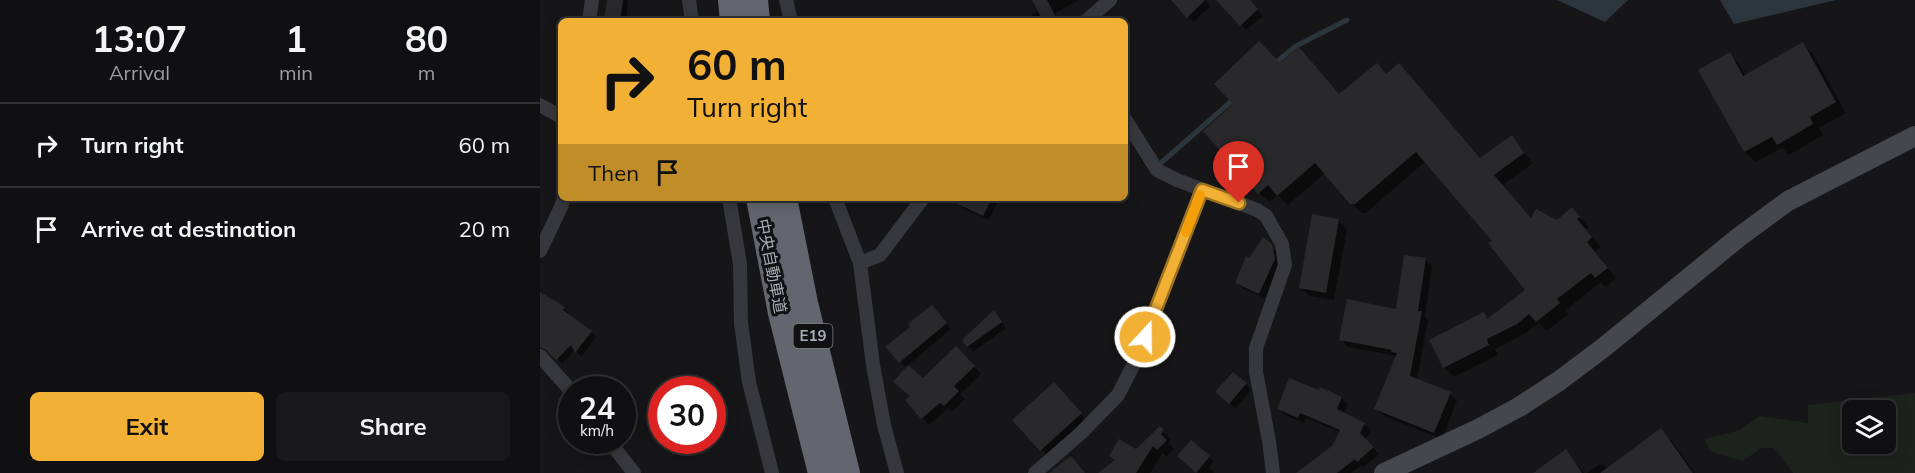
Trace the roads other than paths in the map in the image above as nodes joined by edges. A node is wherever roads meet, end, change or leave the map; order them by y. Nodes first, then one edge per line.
1 (592, 0) edge
2 (690, 0) edge
3 (731, 0) edge
4 (755, 0) edge
5 (786, 0) edge
6 (1110, 0) edge
7 (589, 18) edge
8 (692, 18) edge
9 (733, 18) edge
10 (757, 18) edge
11 (790, 18) edge
12 (1089, 18) edge
13 (540, 105) edge
14 (558, 115) edge
15 (1128, 124) edge
16 (1915, 136) edge
17 (1202, 190) junction
18 (563, 201) edge
19 (730, 201) edge
20 (760, 201) edge
21 (785, 201) edge
22 (836, 201) edge
23 (921, 201) edge
24 (540, 251) edge
25 (860, 263) junction
26 (540, 356) edge
27 (558, 376) edge
28 (619, 454) edge
29 (634, 473) edge
30 (772, 473) edge
31 (821, 473) edge
32 (847, 473) edge
33 (897, 473) edge
34 (1035, 473) edge
35 (1273, 473) edge
36 (1384, 473) edge

1 - 7 street
2 - 8 street
3 - 9 highway
4 - 10 highway
5 - 11 street
6 - 12 street
13 - 14 street
15 - 17 street
16 - 36 street
17 - 34 street
17 - 35 street
18 - 24 street
19 - 30 street
20 - 31 highway, 中央自動車道 / E19
21 - 32 highway, 中央自動車道 / E19
22 - 25 street
23 - 25 street
25 - 33 street
26 - 27 street
28 - 29 street

